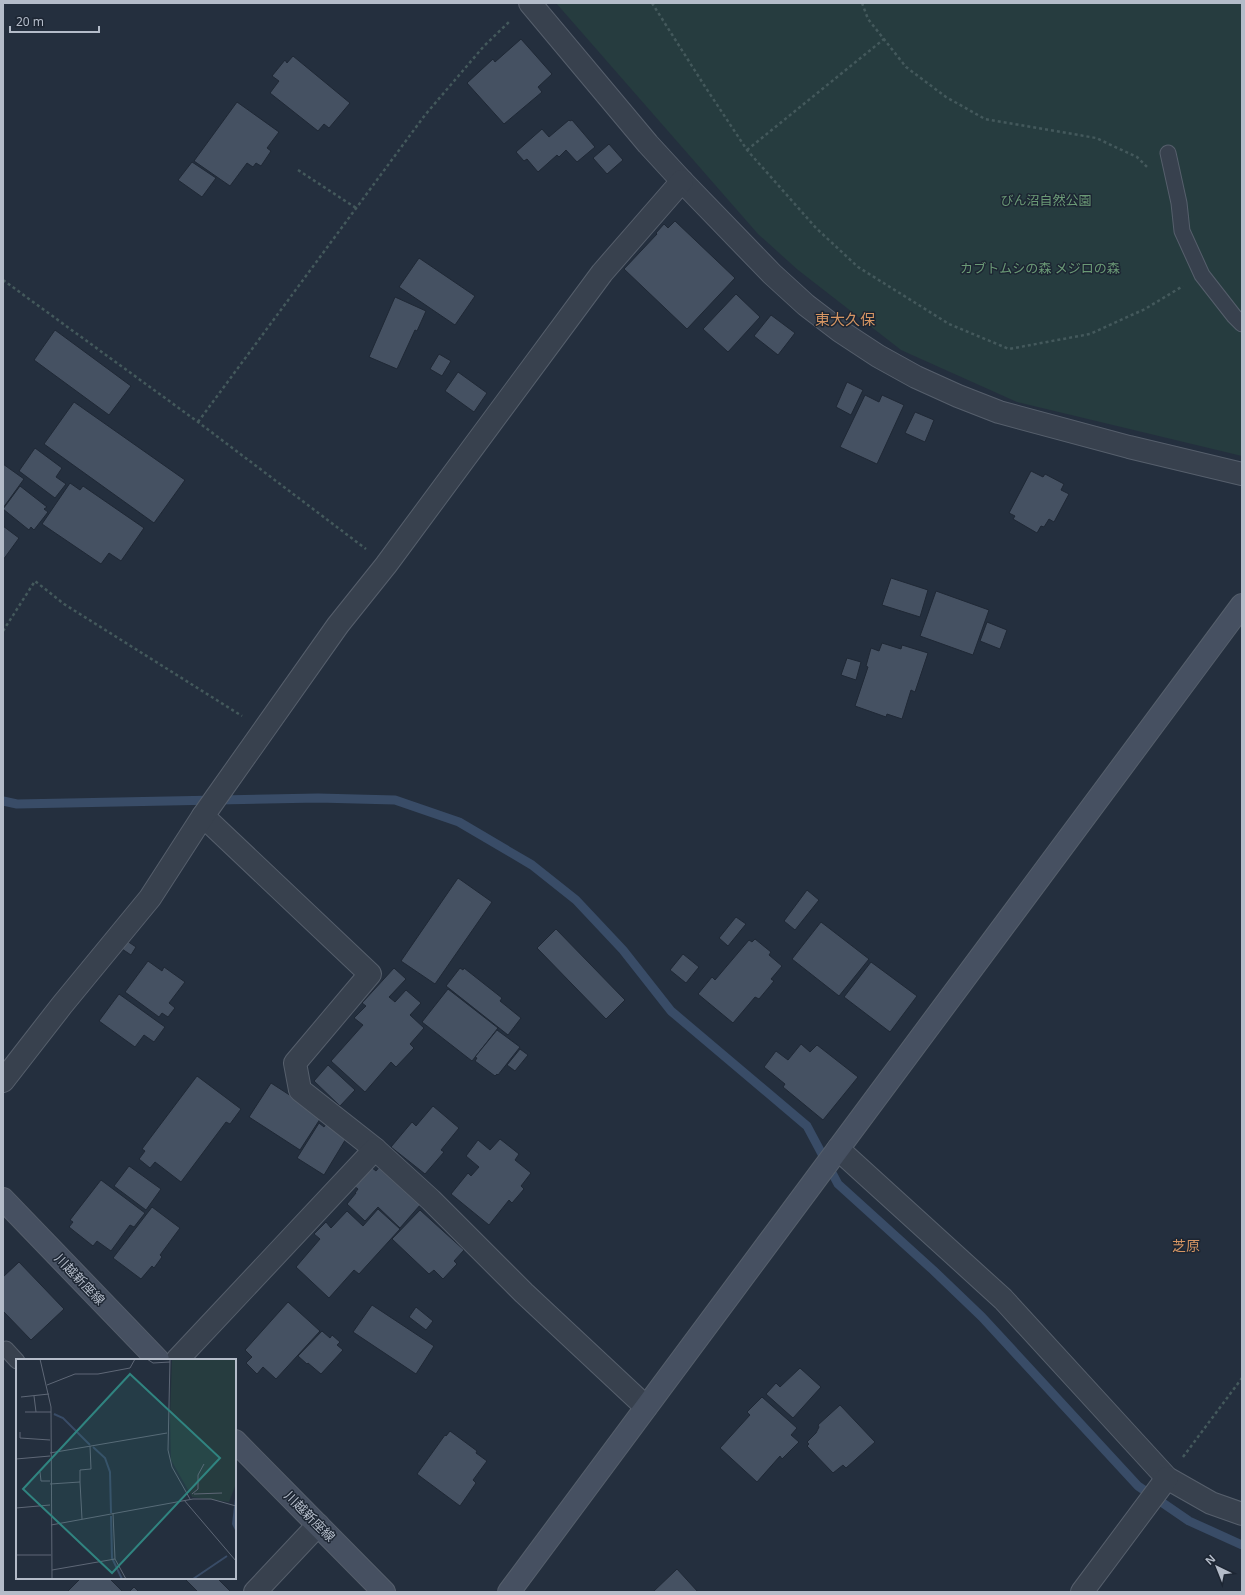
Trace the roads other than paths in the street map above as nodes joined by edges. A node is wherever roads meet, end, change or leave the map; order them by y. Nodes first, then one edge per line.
1 (530, 3) edge
2 (1168, 153) dead end
3 (682, 181) junction
4 (1242, 324) edge
5 (1242, 474) edge
6 (1242, 605) edge
7 (203, 816) junction
8 (3, 1081) edge
9 (375, 1148) junction
10 (838, 1149) junction
11 (3, 1199) edge
12 (6, 1349) dead end
13 (149, 1357) edge
14 (178, 1359) edge
15 (16, 1360) edge
16 (646, 1407) junction
17 (236, 1442) edge
18 (1167, 1478) junction
19 (1242, 1514) edge
20 (318, 1524) junction
21 (255, 1592) edge
22 (384, 1592) edge
23 (509, 1592) edge
24 (1082, 1592) edge

1 - 3 street
2 - 4 lane
3 - 5 street
3 - 7 street
6 - 10 street
7 - 8 street
7 - 9 street
9 - 14 street
9 - 16 street
10 - 16 street
10 - 18 street
11 - 13 street, 川越新座線
12 - 15 lane
16 - 23 street
17 - 20 street, 川越新座線
18 - 19 street
18 - 24 street
20 - 21 street
20 - 22 street, 川越新座線

